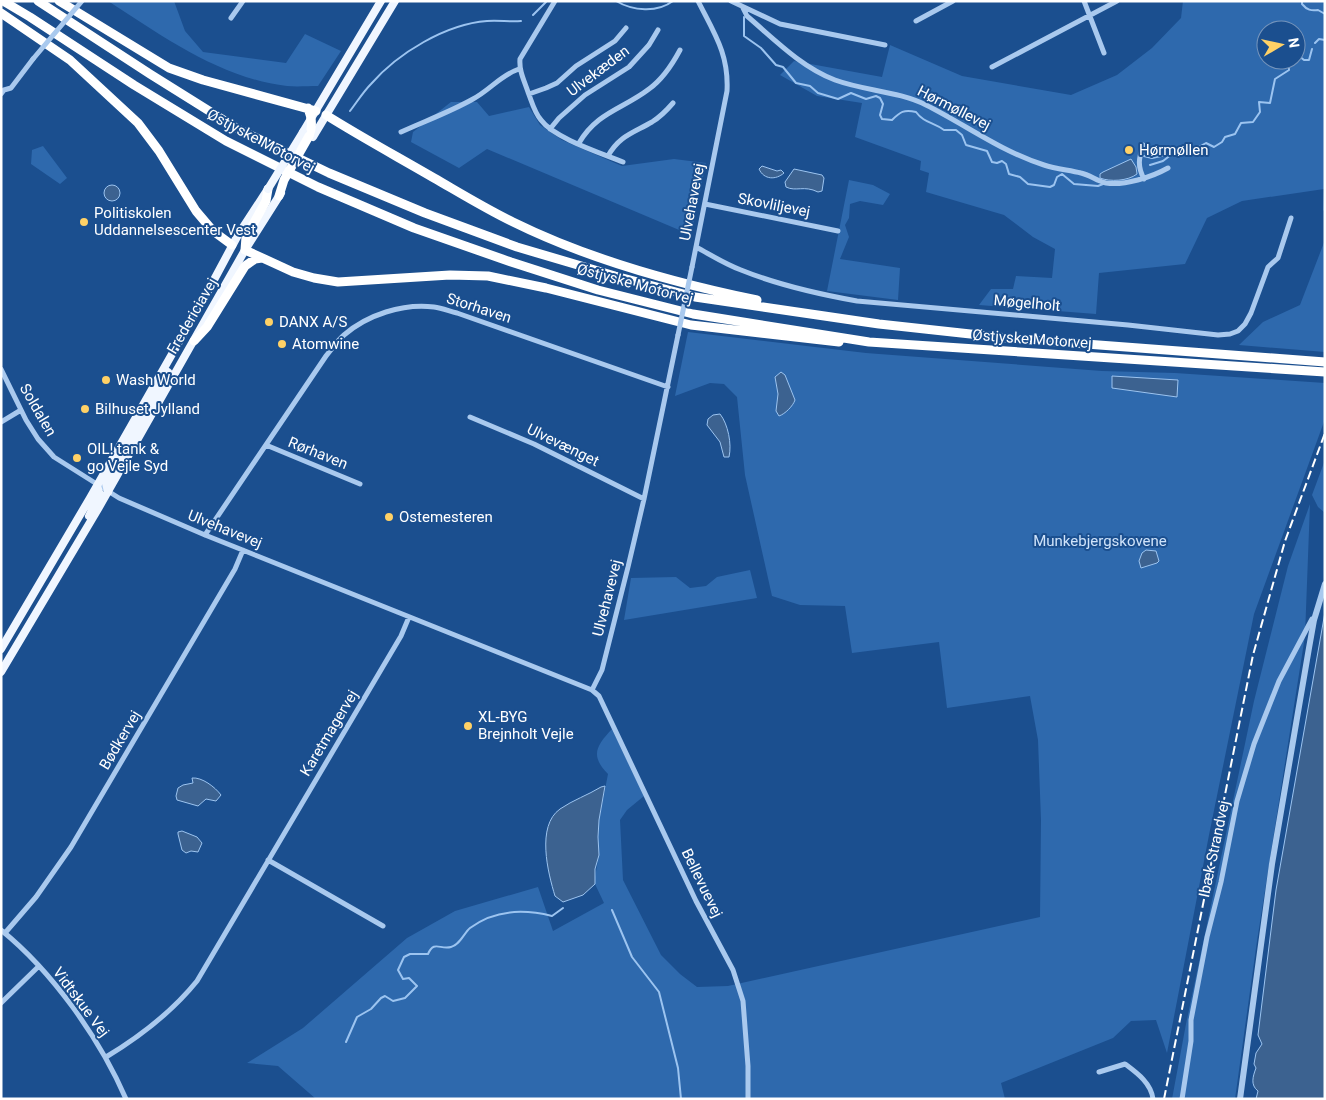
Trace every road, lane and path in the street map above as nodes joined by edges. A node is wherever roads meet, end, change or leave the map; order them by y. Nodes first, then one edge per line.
1 (3, 1) edge
2 (38, 1) edge
3 (59, 1) edge
4 (82, 1) edge
5 (243, 1) edge
6 (381, 1) edge
7 (395, 1) edge
8 (555, 1) edge
9 (698, 1) edge
10 (731, 1) edge
11 (953, 1) edge
12 (1084, 1) edge
13 (1117, 1) edge
14 (744, 8) junction
15 (1, 13) edge
16 (1089, 16) junction
17 (232, 18) dead end
18 (916, 21) dead end
19 (626, 28) dead end
20 (658, 30) dead end
21 (885, 44) dead end
22 (680, 50) dead end
23 (1104, 53) dead end
24 (992, 67) dead end
25 (519, 69) junction
26 (1, 94) edge
27 (529, 94) junction
28 (674, 103) dead end
29 (312, 112) junction
30 (326, 115) junction
31 (550, 129) junction
32 (401, 132) dead end
33 (308, 135) junction
34 (579, 143) junction
35 (1143, 144) dead end
36 (608, 156) junction
37 (623, 162) dead end
38 (1168, 168) dead end
39 (1144, 178) junction
40 (268, 189) junction
41 (279, 196) joint
42 (705, 204) junction
43 (1291, 218) dead end
44 (838, 231) dead end
45 (232, 245) junction
46 (696, 247) junction
47 (245, 250) junction
48 (262, 258) junction
49 (803, 313) junction
50 (185, 331) junction
51 (194, 341) junction
52 (869, 342) junction
53 (1325, 362) edge
54 (1, 369) edge
55 (1325, 372) edge
56 (668, 387) junction
57 (21, 410) junction
58 (470, 417) dead end
59 (1, 422) edge
60 (266, 445) junction
61 (360, 484) dead end
62 (97, 486) junction
63 (108, 492) junction
64 (644, 499) junction
65 (205, 535) junction
66 (243, 550) junction
67 (55, 583) junction
68 (1325, 584) edge
69 (409, 617) junction
70 (1314, 620) junction
71 (1, 649) edge
72 (1, 672) edge
73 (592, 690) junction
74 (268, 860) junction
75 (382, 926) dead end
76 (3, 932) edge
77 (39, 966) junction
78 (1, 1003) edge
79 (106, 1058) junction
80 (1099, 1072) dead end
81 (126, 1099) edge
82 (748, 1099) edge
83 (1153, 1099) edge
84 (1182, 1099) edge
85 (1240, 1099) edge

1 - 52 highway, Østjyske Motorvej
2 - 49 highway, Østjyske Motorvej
3 - 29 highway
4 - 26 street, bridge
5 - 17 street
6 - 29 main road
7 - 30 main road, Fredericiavej
8 - 25 street
9 - 42 street, Ulvehavevej
10 - 14 street
11 - 18 street
12 - 16 street
13 - 16 street
14 - 21 street
14 - 39 street, Hørmøllevej
15 - 45 highway
16 - 23 street
16 - 24 street
19 - 27 street, Ulvekæden
20 - 31 street, Ulvekæden
22 - 34 street
25 - 27 street
25 - 32 street
27 - 31 street
28 - 36 street
29 - 30 main road
29 - 33 highway
30 - 33 main road, Fredericiavej
30 - 49 highway
31 - 34 street
33 - 40 main road, Fredericiavej, bridge
33 - 41 highway, bridge
34 - 36 street
35 - 39 street
36 - 37 street
38 - 39 street, Hørmøllevej
40 - 45 main road, Fredericiavej
40 - 47 highway
41 - 47 main road, Fredericiavej
42 - 44 street, Skovliljevej
42 - 46 street, Ulvehavevej
43 - 46 street, Møgelholt
45 - 47 main road
45 - 50 main road, Fredericiavej
46 - 56 street, Ulvehavevej, bridge
47 - 48 highway
47 - 51 main road, Fredericiavej
48 - 51 highway
48 - 52 highway
49 - 53 highway, Østjyske Motorvej
50 - 62 main road, Fredericiavej
50 - 63 main road
51 - 63 main road, Fredericiavej
52 - 55 highway, Østjyske Motorvej
54 - 57 street, Soldalen
56 - 60 street, Storhaven
56 - 64 street, Ulvehavevej
57 - 59 street
57 - 62 street, Soldalen
58 - 64 street, Ulvevænget
60 - 61 street, Rørhaven
60 - 65 street, Storhaven
62 - 63 street, Soldalen
62 - 67 main road
62 - 71 main road, Fredericiavej
63 - 65 street, Ulvehavevej
63 - 67 main road, Fredericiavej
64 - 73 street, Ulvehavevej
65 - 66 street, Ulvehavevej
66 - 69 street, Ulvehavevej
66 - 76 street, Bødkervej
67 - 72 main road, Fredericiavej
68 - 70 street, Ibæk Strandvej
69 - 73 street, Ulvehavevej
69 - 74 street, Karetmagervej
70 - 84 street, Ibæk Strandvej
70 - 85 street, Ibæk Strandvej
73 - 82 street, Bellevuevej
74 - 75 street
74 - 79 street, Karetmagervej
76 - 77 street, Vidtskue Vej
77 - 78 street
77 - 79 street, Vidtskue Vej
79 - 81 street, Vidtskue Vej
80 - 83 street

